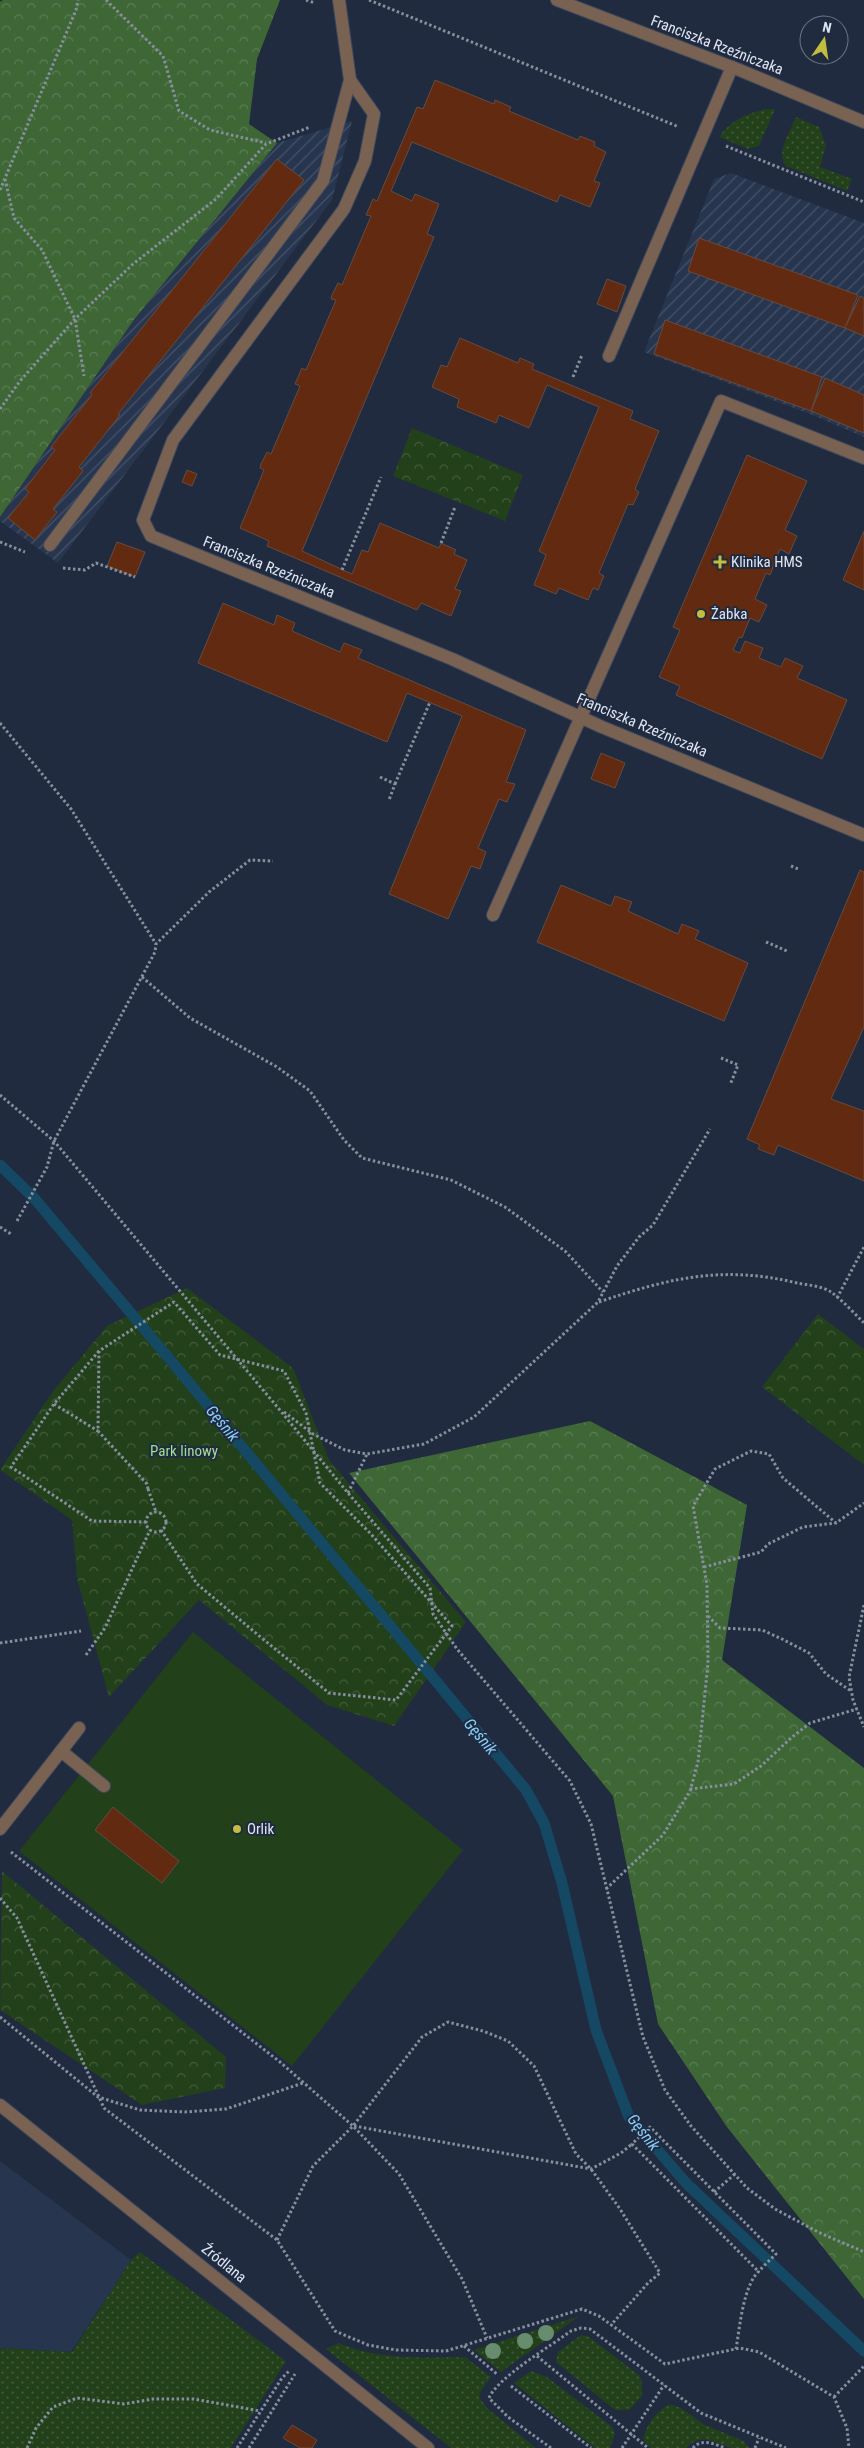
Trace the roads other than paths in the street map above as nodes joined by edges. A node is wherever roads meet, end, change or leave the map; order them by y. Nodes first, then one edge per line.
1 (339, 0) edge
2 (557, 0) edge
3 (732, 67) junction
4 (350, 80) junction
5 (864, 122) edge
6 (609, 356) dead end
7 (864, 458) edge
8 (50, 544) dead end
9 (581, 718) junction
10 (864, 835) edge
11 (493, 915) dead end
12 (79, 1728) dead end
13 (61, 1751) junction
14 (104, 1786) dead end
15 (0, 1829) edge
16 (0, 2105) edge
17 (428, 2448) edge

1 - 4 street
2 - 3 street, Franciszka Rzeźniczaka
3 - 5 street, Franciszka Rzeźniczaka
3 - 6 street
4 - 8 street
4 - 9 street, Franciszka Rzeźniczaka
7 - 9 street
9 - 10 street, Franciszka Rzeźniczaka
9 - 11 street
12 - 13 street
13 - 14 street
13 - 15 street
16 - 17 street, Źródlana

